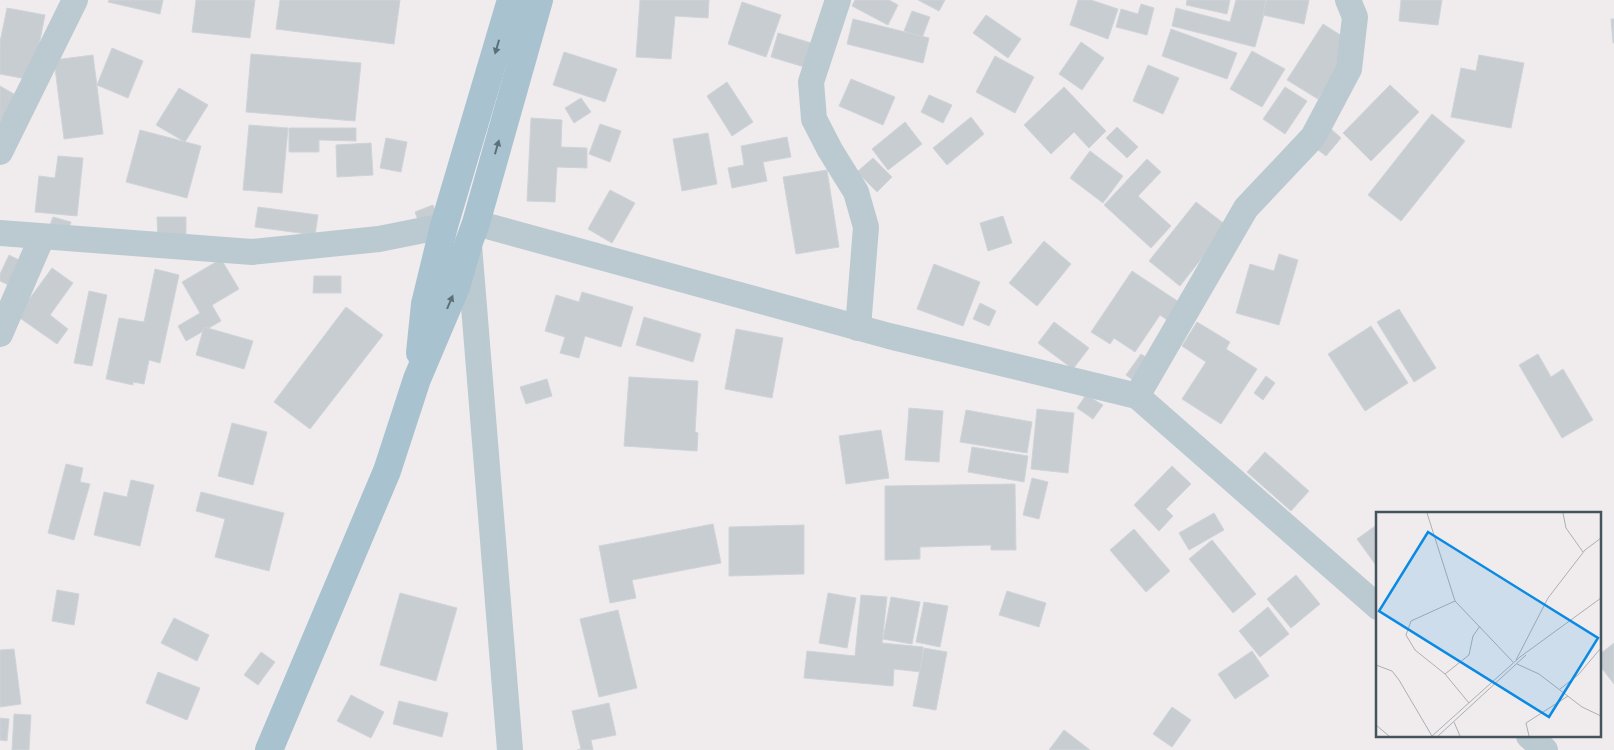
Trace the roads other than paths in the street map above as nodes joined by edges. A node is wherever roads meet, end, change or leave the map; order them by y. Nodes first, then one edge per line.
1 (76, 0) edge
2 (511, 0) edge
3 (539, 0) edge
4 (838, 0) edge
5 (1348, 0) edge
6 (0, 152) edge
7 (444, 226) junction
8 (473, 232) junction
9 (0, 233) edge
10 (42, 237) junction
11 (858, 328) junction
12 (0, 334) edge
13 (418, 379) junction
14 (1137, 396) junction
15 (1376, 606) edge
16 (1531, 738) edge
17 (269, 750) edge
18 (510, 750) edge
19 (1545, 750) edge

1 - 6 street
2 -> 7 main road
8 -> 3 main road
4 - 11 street
5 - 14 street
7 - 10 street
7 - 13 main road
8 - 11 street
13 -> 8 main road
8 - 18 street
9 - 10 street
10 - 12 street
11 - 14 street
13 - 17 main road
14 - 15 street
16 - 19 street

